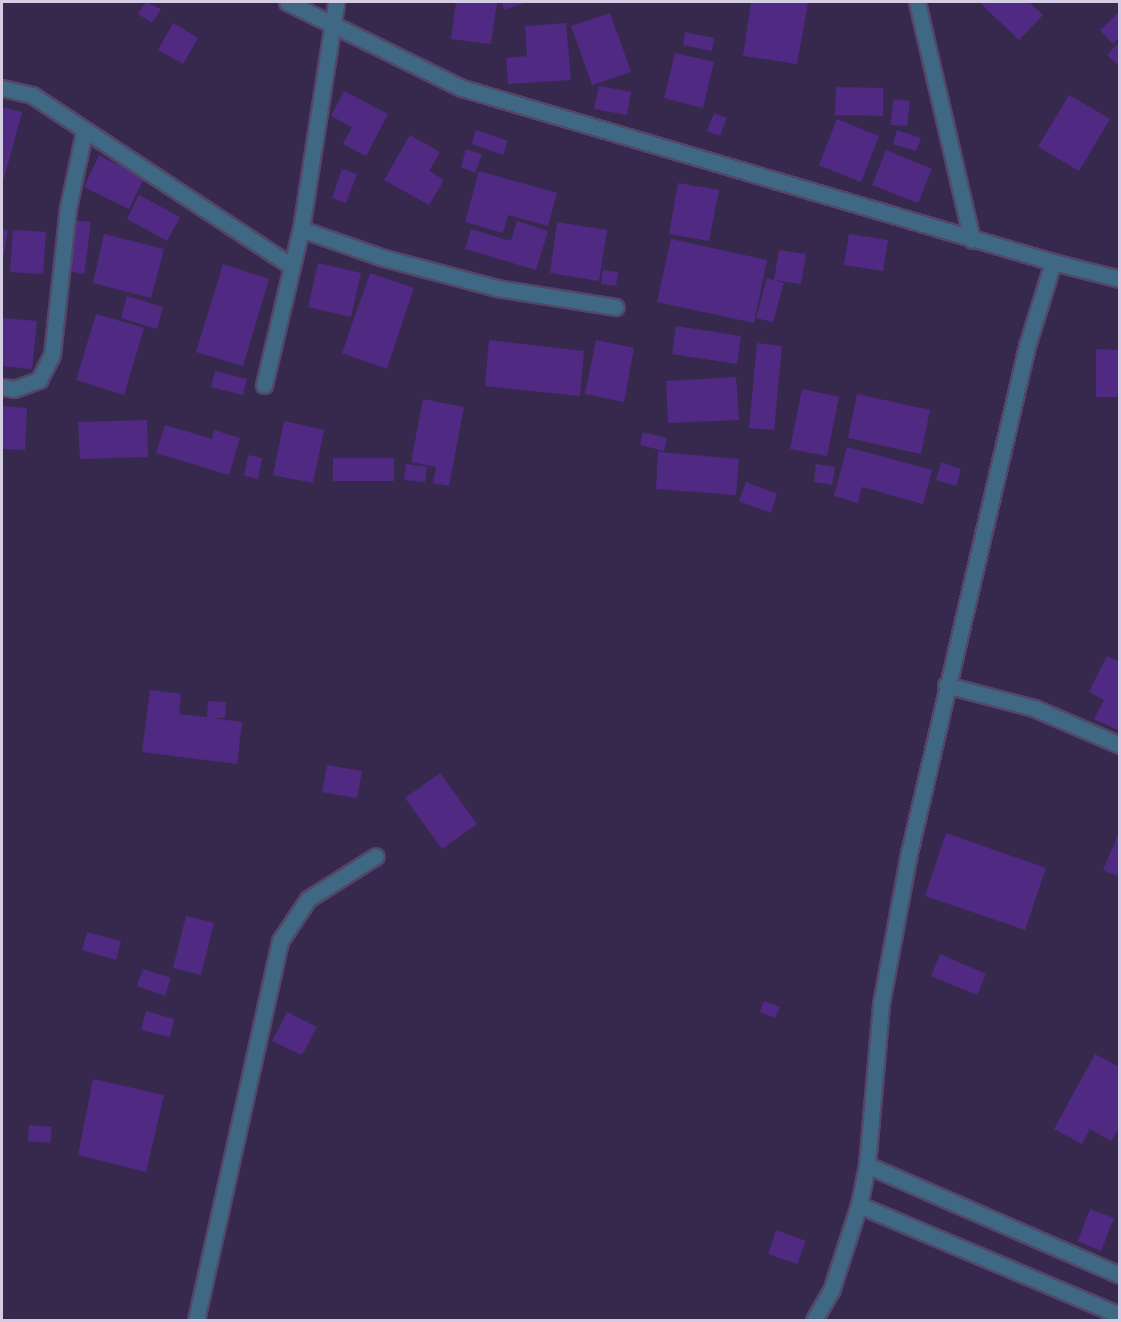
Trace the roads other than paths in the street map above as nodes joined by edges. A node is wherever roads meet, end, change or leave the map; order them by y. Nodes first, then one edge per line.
1 (287, 2) edge
2 (336, 2) edge
3 (916, 2) edge
4 (332, 25) junction
5 (2, 88) edge
6 (84, 132) junction
7 (301, 229) junction
8 (972, 240) junction
9 (1053, 262) junction
10 (290, 265) junction
11 (1119, 279) edge
12 (615, 307) dead end
13 (264, 385) dead end
14 (2, 387) edge
15 (946, 685) junction
16 (1119, 745) edge
17 (376, 856) dead end
18 (867, 1165) junction
19 (859, 1205) junction
20 (1119, 1275) edge
21 (1119, 1315) edge
22 (196, 1320) edge
23 (814, 1320) edge

1 - 4 street
2 - 4 street
3 - 8 street
4 - 7 street
4 - 8 street
5 - 6 street
6 - 10 street
6 - 14 street
7 - 10 street
7 - 12 street
8 - 9 street
9 - 11 street
9 - 15 street
10 - 13 street
15 - 16 street
15 - 18 street
17 - 22 street
18 - 19 street
18 - 20 street
19 - 21 street
19 - 23 street

